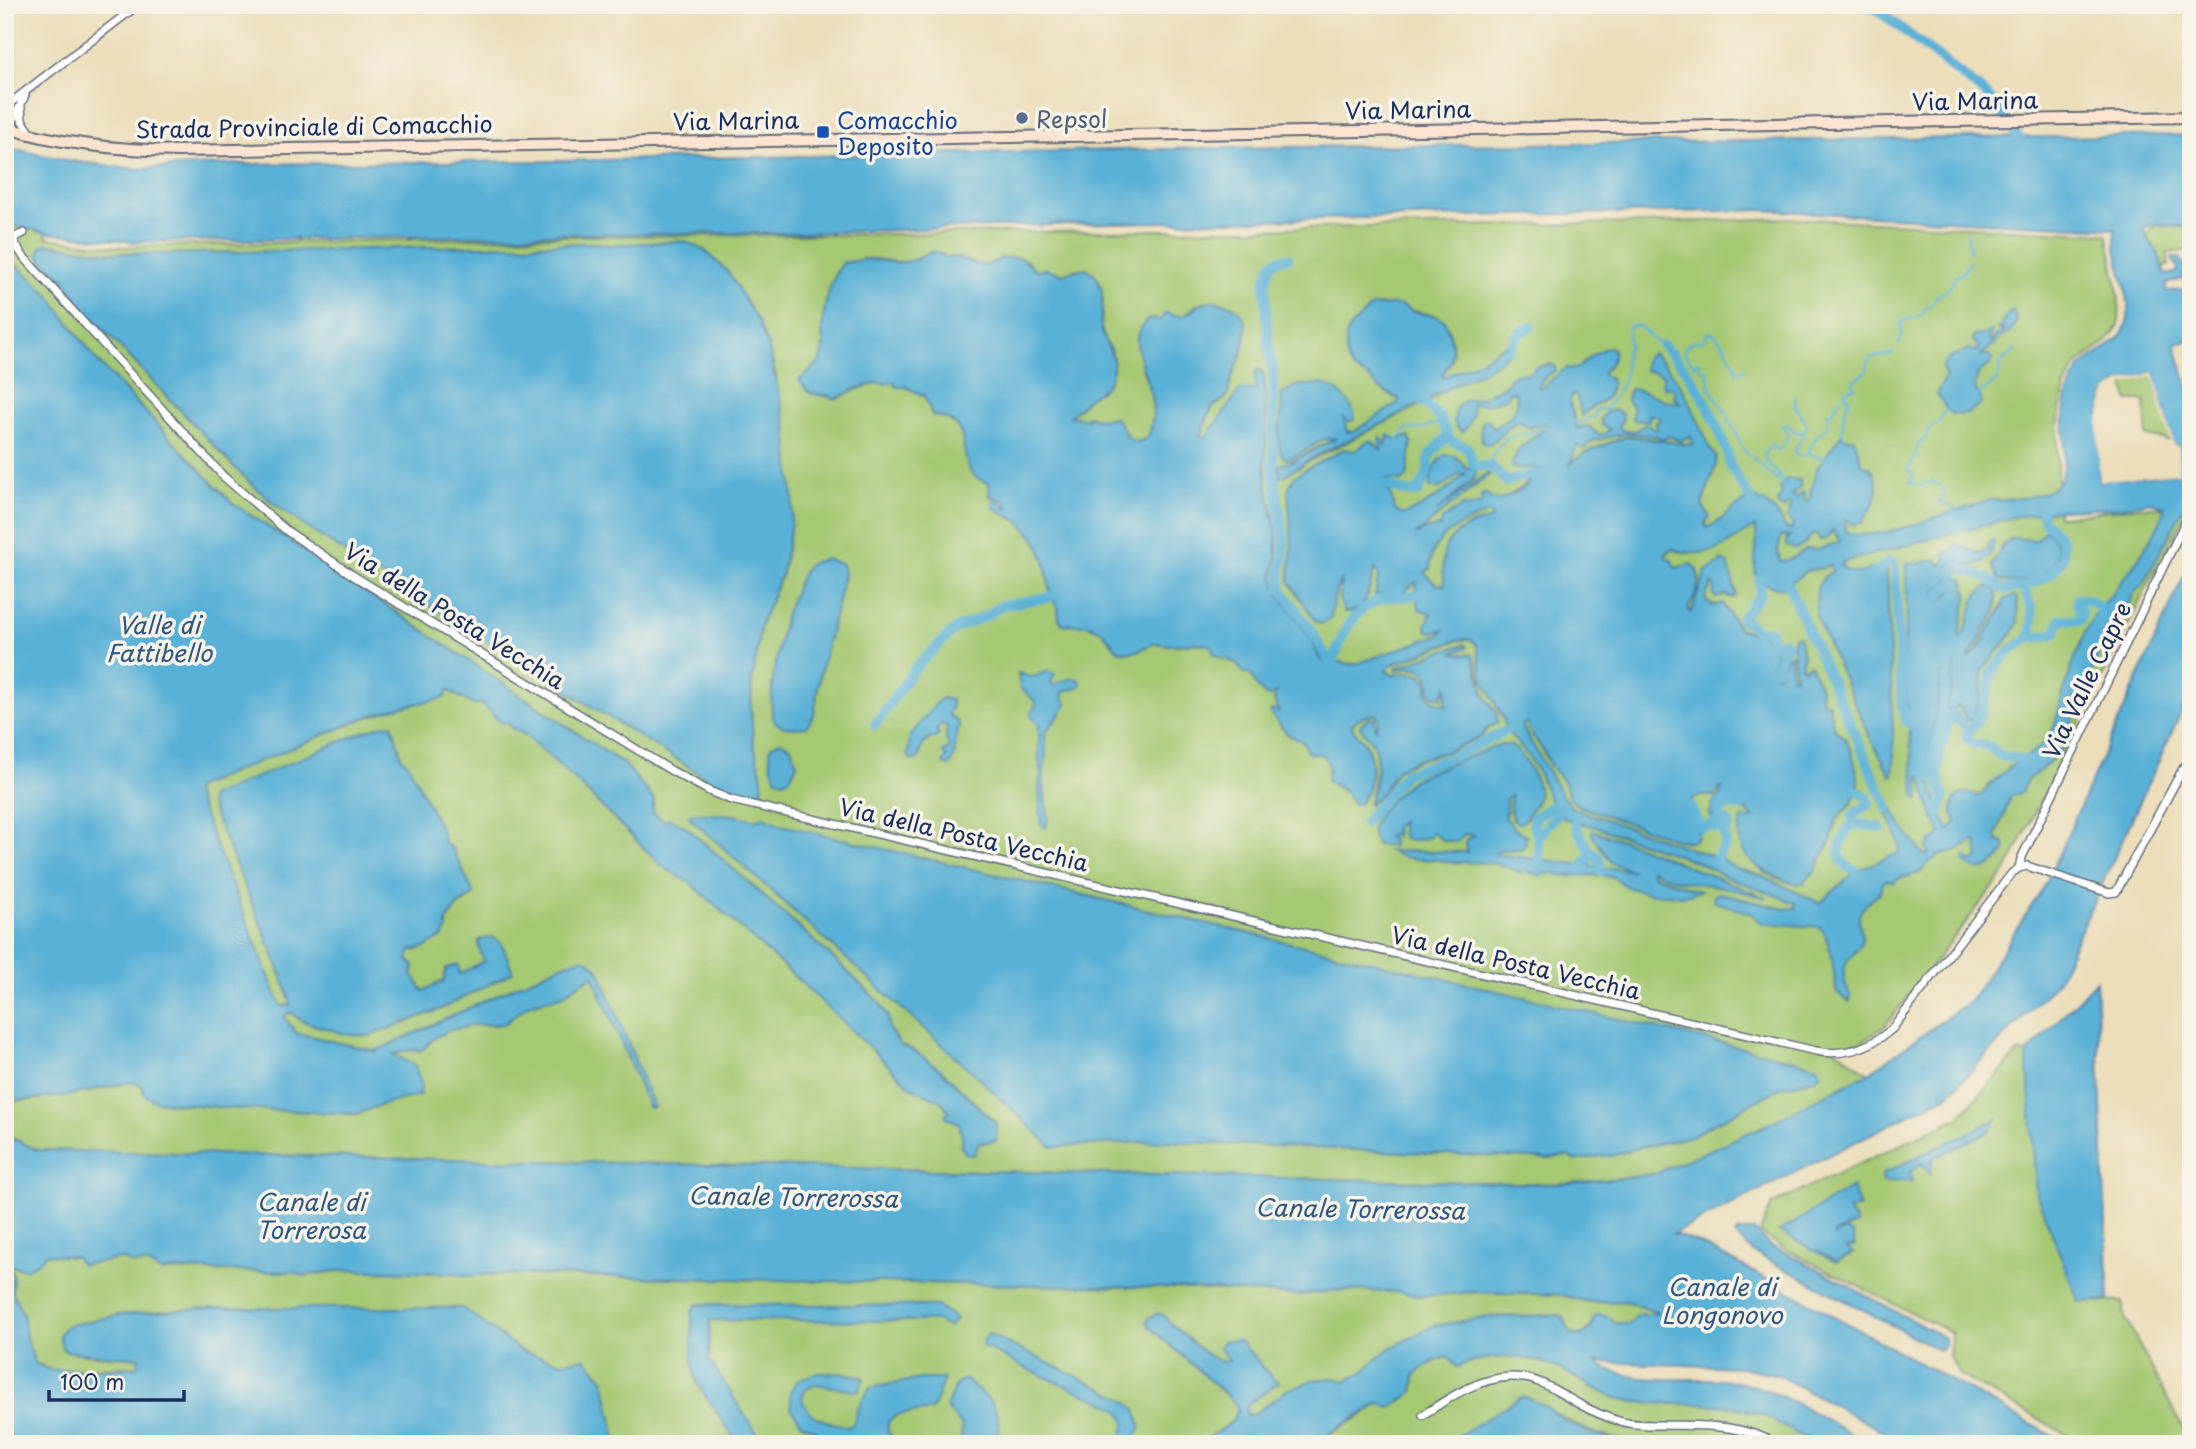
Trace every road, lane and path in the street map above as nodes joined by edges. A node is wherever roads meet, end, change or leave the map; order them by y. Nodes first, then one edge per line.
1 (138, 5) edge
2 (27, 92) junction
3 (22, 100) junction
4 (8, 105) edge
5 (2191, 117) edge
6 (6, 127) edge
7 (31, 134) junction
8 (626, 143) joint
9 (24, 233) dead end
10 (2191, 510) edge
11 (2191, 754) edge
12 (2019, 868) junction
13 (1423, 1415) dead end
14 (1777, 1444) edge

1 - 2 street
2 - 3 street
2 - 4 street
3 - 6 street
3 - 7 street
4 - 6 street
5 - 8 street, Via Marina
6 - 7 street, Strada Provinciale di Comacchio
7 - 8 street, Strada Provinciale di Comacchio
9 - 12 street, Via della Posta Vecchia
10 - 12 street, Via Valle Capre
11 - 12 street
13 - 14 street

